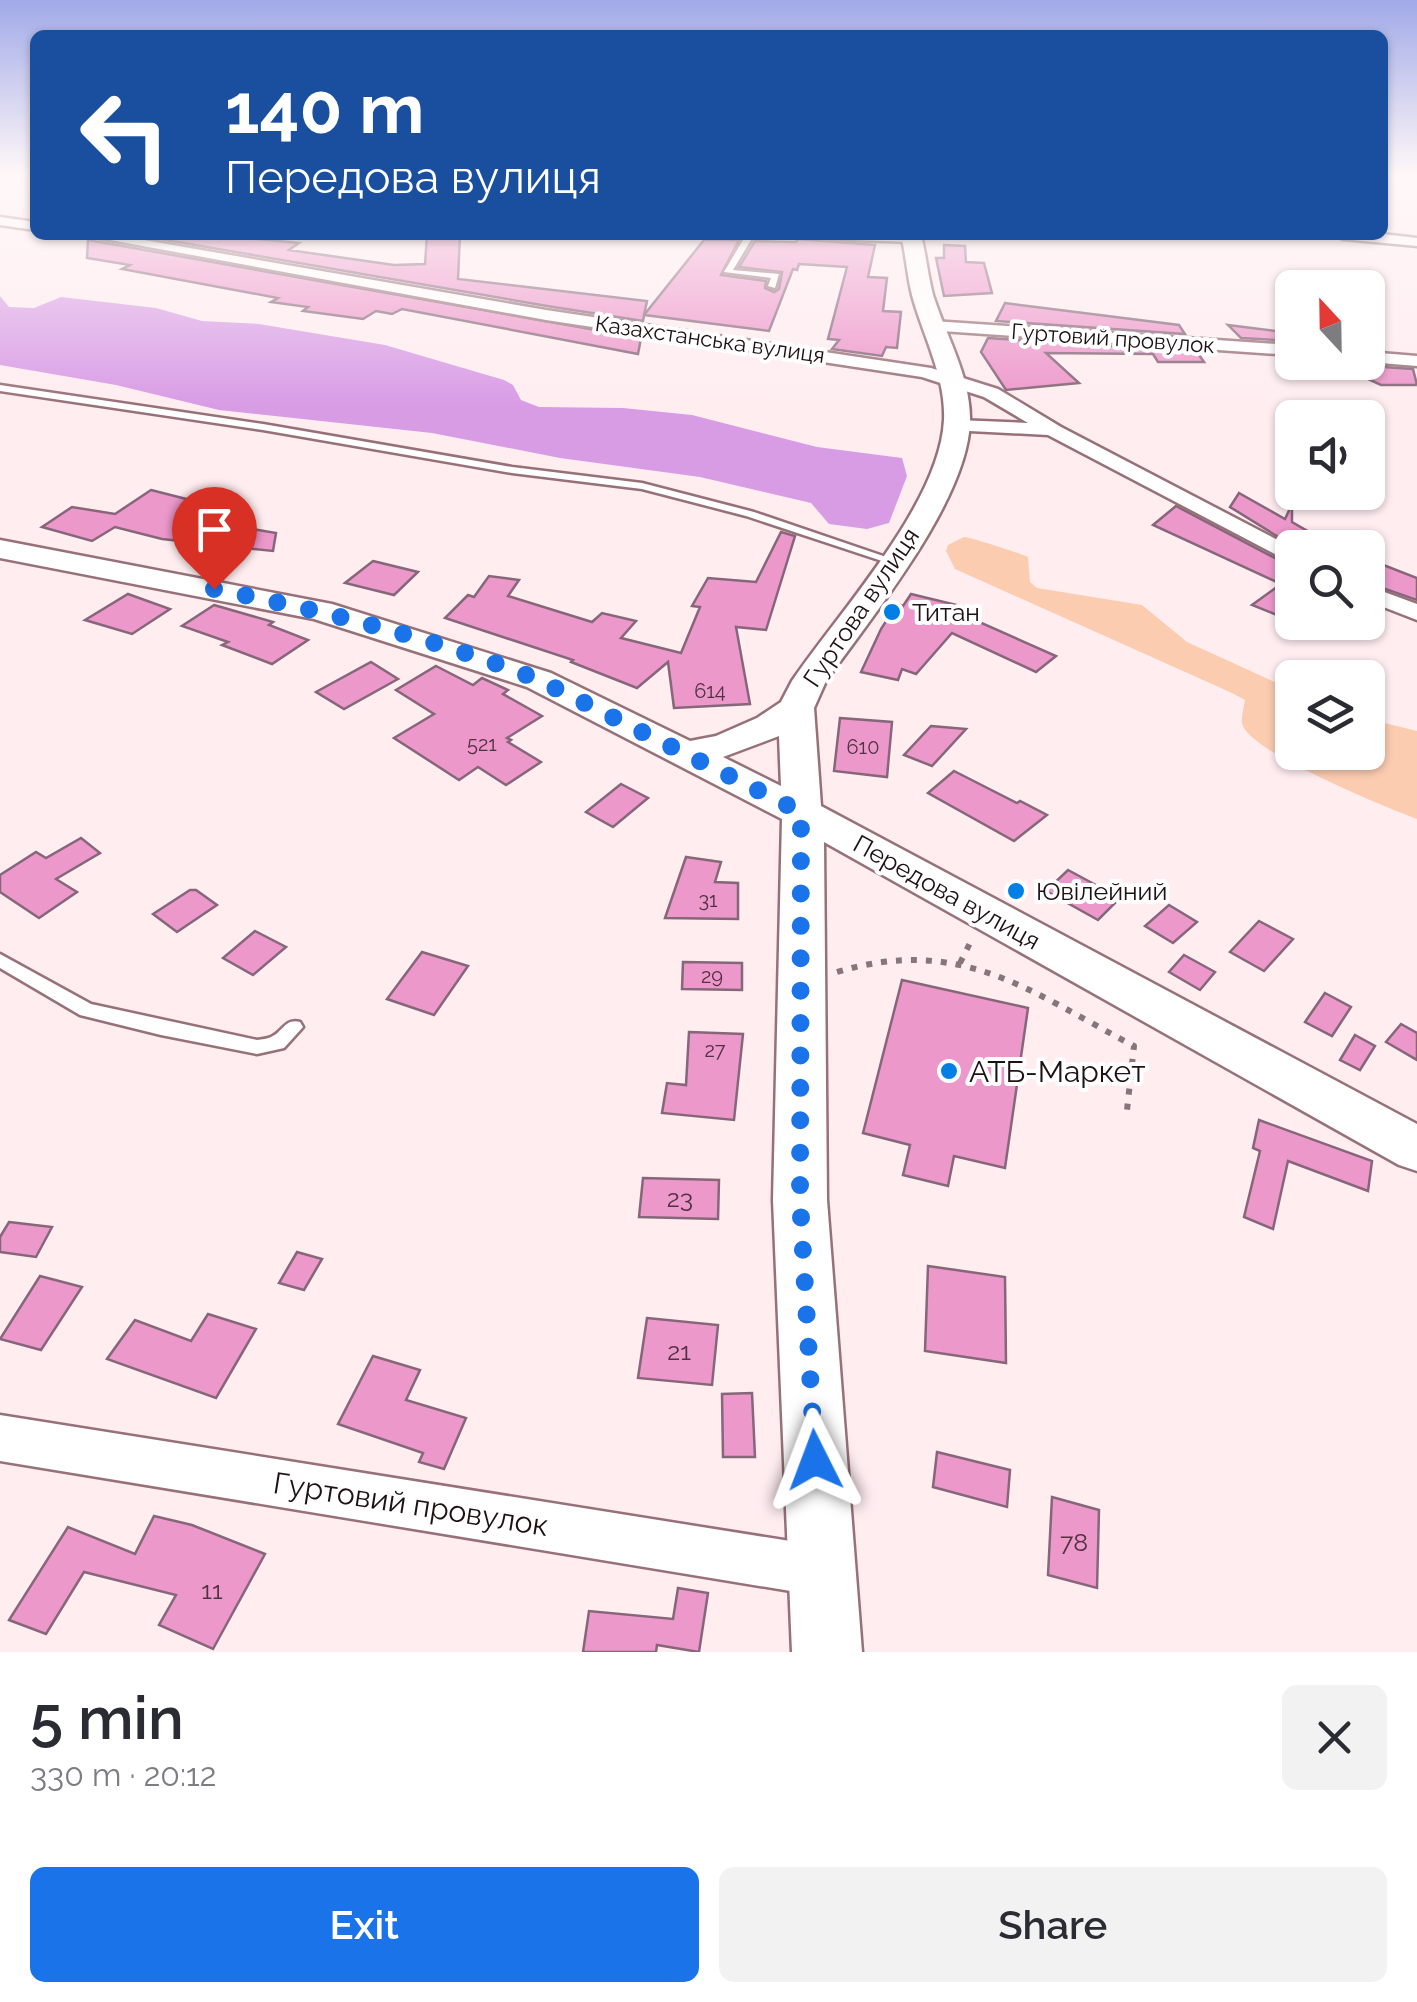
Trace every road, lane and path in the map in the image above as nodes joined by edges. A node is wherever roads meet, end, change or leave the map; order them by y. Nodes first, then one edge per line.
1 (187, 252) edge
2 (740, 252) edge
3 (915, 252) edge
4 (772, 286) dead end
5 (933, 326) junction
6 (1275, 349) edge
7 (1385, 358) edge
8 (1417, 361) edge
9 (953, 380) junction
10 (0, 388) edge
11 (957, 426) junction
12 (1054, 431) junction
13 (1275, 547) edge
14 (0, 549) edge
15 (892, 561) junction
16 (1385, 599) edge
17 (1417, 613) edge
18 (796, 708) junction
19 (684, 754) junction
20 (801, 812) junction
21 (0, 960) edge
22 (803, 984) junction
23 (294, 1027) dead end
24 (1127, 1110) dead end
25 (1417, 1148) edge
26 (0, 1438) edge
27 (822, 1571) junction
28 (827, 1652) edge

1 - 9 street, Казахстанська вулиця
2 - 4 lane
3 - 5 street, Гуртова вулиця
5 - 6 street, Гуртовий провулок
5 - 9 street, Гуртова вулиця
7 - 8 street
9 - 11 street, Гуртова вулиця
9 - 12 street, Казахстанська вулиця
10 - 15 lane
11 - 12 street
11 - 15 street, Гуртова вулиця
12 - 13 street, Казахстанська вулиця
14 - 19 street, Передова вулиця
15 - 18 street, Гуртова вулиця
16 - 17 street
18 - 19 street
18 - 20 street, Гуртова вулиця
19 - 20 street, Передова вулиця
20 - 22 street, Гуртова вулиця
20 - 25 street, Передова вулиця
21 - 23 lane
22 - 24 path
22 - 27 street, Гуртова вулиця
26 - 27 street, Гуртовий провулок
27 - 28 street, Гуртова вулиця

